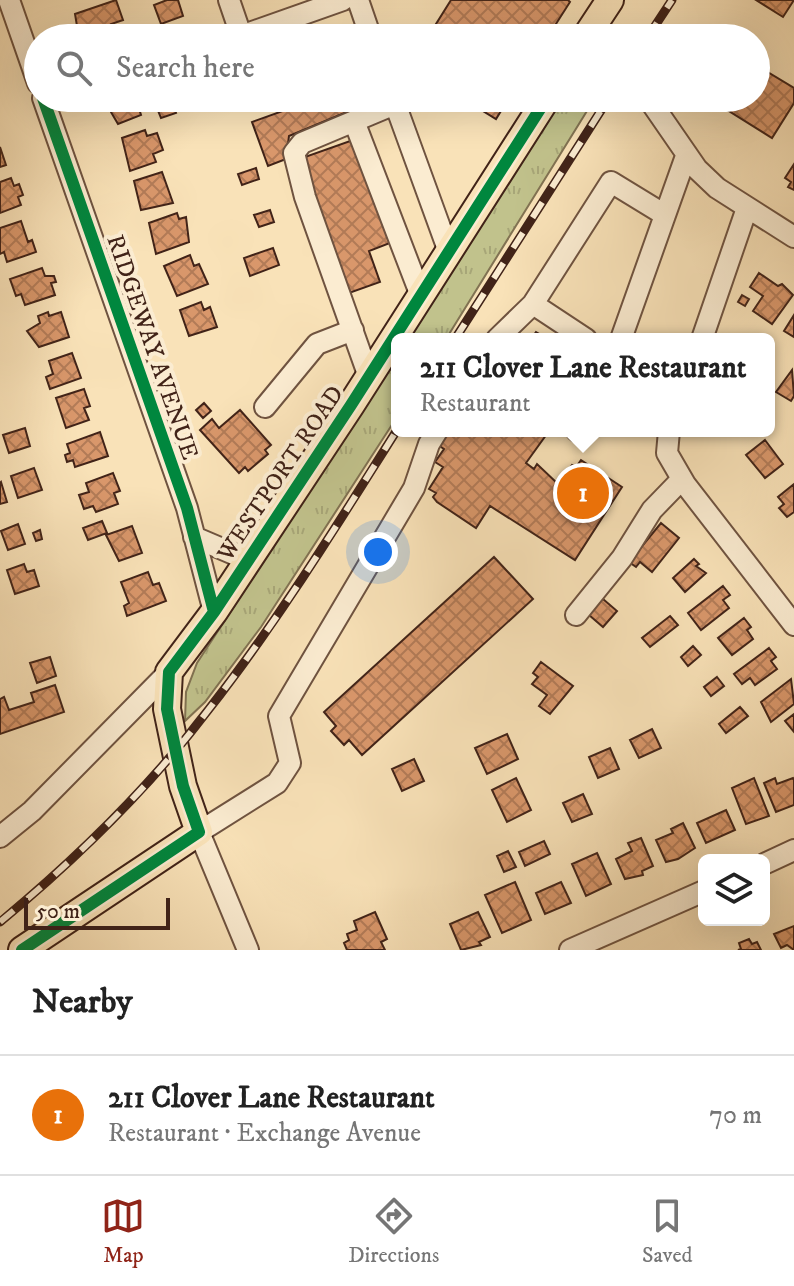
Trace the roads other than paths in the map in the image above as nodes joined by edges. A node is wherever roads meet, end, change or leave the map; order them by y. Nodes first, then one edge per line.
1 (9, 0) edge
2 (229, 0) edge
3 (343, 0) edge
4 (358, 0) edge
5 (610, 0) edge
6 (237, 24) edge
7 (277, 24) edge
8 (366, 24) edge
9 (594, 24) edge
10 (24, 43) edge
11 (48, 112) edge
12 (372, 112) edge
13 (398, 112) edge
14 (538, 112) edge
15 (657, 112) edge
16 (354, 121) junction
17 (686, 156) junction
18 (747, 208) junction
19 (665, 215) junction
20 (794, 237) edge
21 (449, 252) junction
22 (421, 296) junction
23 (533, 304) junction
24 (353, 330) junction
25 (397, 333) edge
26 (503, 333) edge
27 (577, 333) edge
28 (623, 333) edge
29 (704, 333) edge
30 (391, 343) edge
31 (369, 377) junction
32 (265, 407) dead end
33 (433, 437) edge
34 (668, 437) edge
35 (682, 479) junction
36 (194, 537) junction
37 (248, 560) junction
38 (214, 612) junction
39 (576, 615) dead end
40 (794, 625) edge
41 (169, 672) junction
42 (199, 832) junction
43 (0, 837) edge
44 (794, 850) edge
45 (770, 861) edge
46 (698, 894) edge
47 (22, 950) edge
48 (248, 950) edge
49 (570, 950) edge

1 - 10 street
2 - 6 street
3 - 7 street
4 - 8 street
5 - 9 main road
11 - 36 street, RIDGEWAY AVENUE
12 - 16 street
13 - 21 street
14 - 21 main road, WESTPORT ROAD
15 - 17 street
16 - 22 street
16 - 24 street
17 - 18 street
17 - 19 street
18 - 20 street
18 - 29 street
19 - 23 street
19 - 28 street
21 - 22 main road, WESTPORT ROAD
22 - 25 main road, WESTPORT ROAD
23 - 26 street
23 - 27 street
24 - 31 street
24 - 32 street
30 - 31 main road, WESTPORT ROAD
31 - 37 main road, WESTPORT ROAD
33 - 42 street
34 - 35 street
35 - 39 street
35 - 40 street
36 - 37 street
36 - 38 street, RIDGEWAY AVENUE
37 - 38 main road, WESTPORT ROAD
38 - 41 main road, WESTPORT ROAD
41 - 42 main road
41 - 43 street
42 - 47 main road
42 - 48 street
44 - 45 street
46 - 49 street

